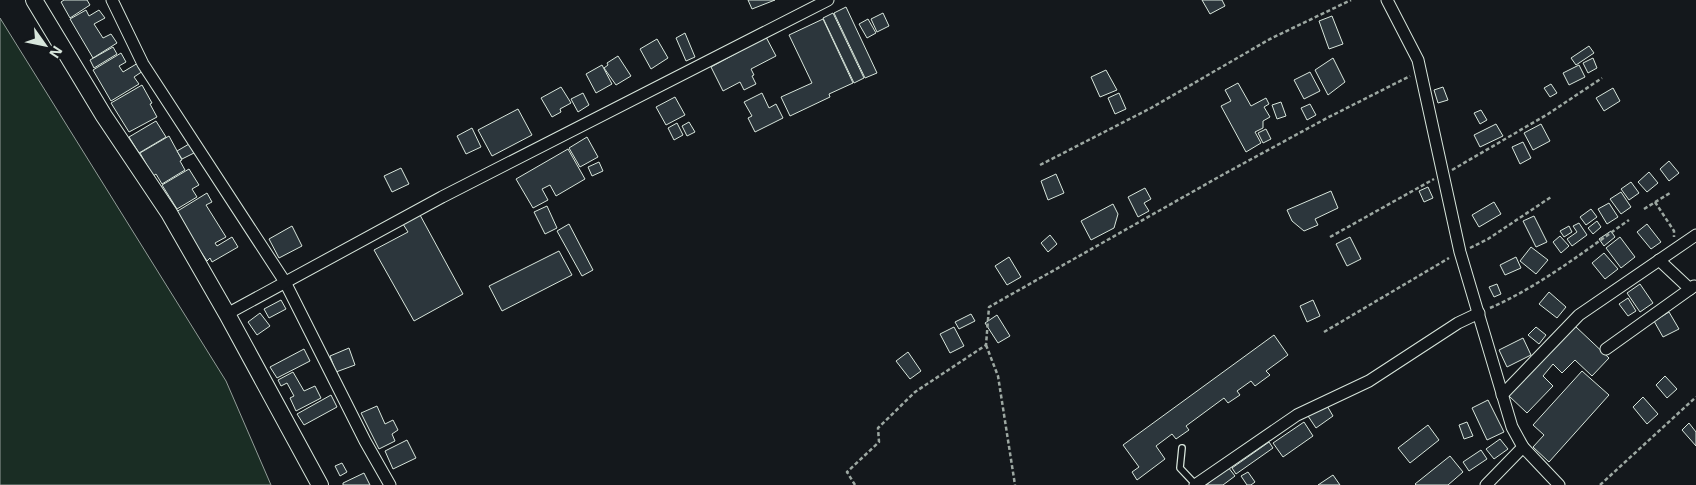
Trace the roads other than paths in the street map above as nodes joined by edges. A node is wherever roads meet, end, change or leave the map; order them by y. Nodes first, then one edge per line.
1 (34, 0) edge
2 (112, 0) edge
3 (828, 0) edge
4 (1387, 0) edge
5 (1696, 235) edge
6 (1659, 260) junction
7 (285, 282) junction
8 (1693, 287) edge
9 (1479, 313) junction
10 (227, 314) junction
11 (1606, 349) dead end
12 (1502, 395) junction
13 (1523, 447) junction
14 (1182, 448) dead end
15 (320, 485) edge
16 (390, 485) edge
17 (1196, 485) edge
18 (1486, 485) edge
19 (1559, 485) edge

1 - 10 main road
2 - 7 street
3 - 7 street
4 - 9 street
5 - 6 street
6 - 8 street
6 - 12 street
7 - 10 street
7 - 16 street
8 - 11 street
9 - 12 street
9 - 17 street
10 - 15 main road
12 - 13 street
13 - 18 street
13 - 19 street
14 - 17 lane

